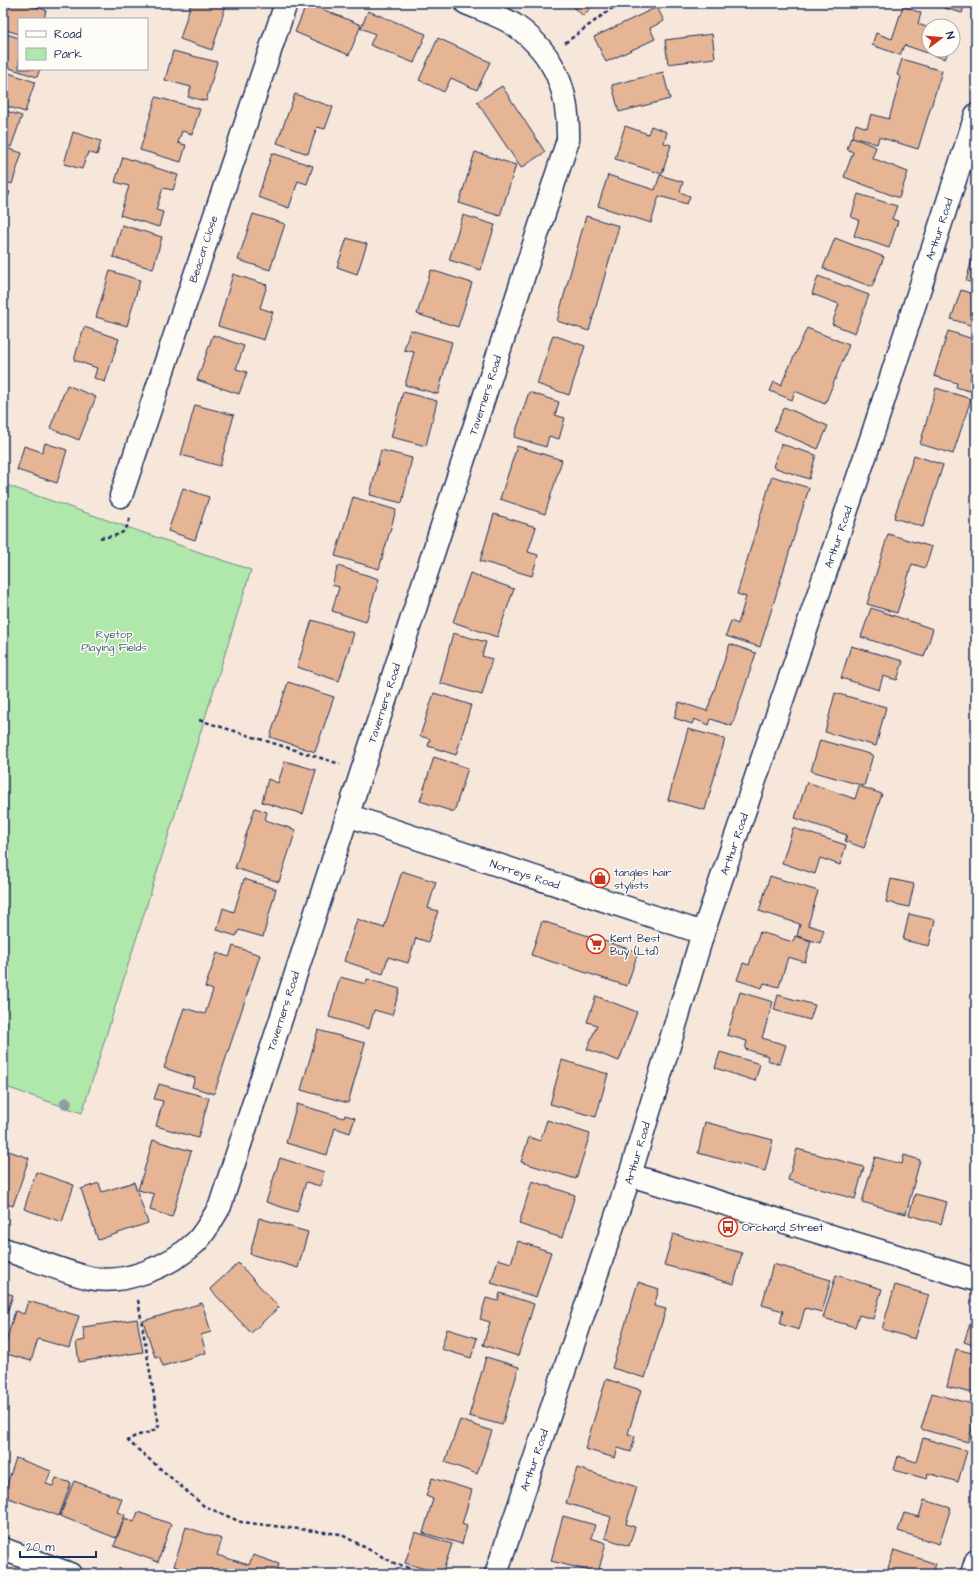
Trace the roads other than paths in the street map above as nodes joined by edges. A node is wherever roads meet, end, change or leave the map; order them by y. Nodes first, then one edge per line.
1 (286, 3) edge
2 (466, 3) edge
3 (976, 115) edge
4 (121, 496) road end
5 (347, 815) junction
6 (703, 933) junction
7 (630, 1175) junction
8 (3, 1249) edge
9 (976, 1280) edge
10 (3, 1549) edge
11 (976, 1561) edge
12 (70, 1574) edge
13 (496, 1574) edge
14 (972, 1574) edge

1 - 4 street, Beacon Close
2 - 5 street, Taverners Road
3 - 6 street, Arthur Road
5 - 6 street, Norreys Road
5 - 8 street, Taverners Road
6 - 7 street, Arthur Road
7 - 9 street
7 - 13 street, Arthur Road
10 - 12 street
11 - 14 street

